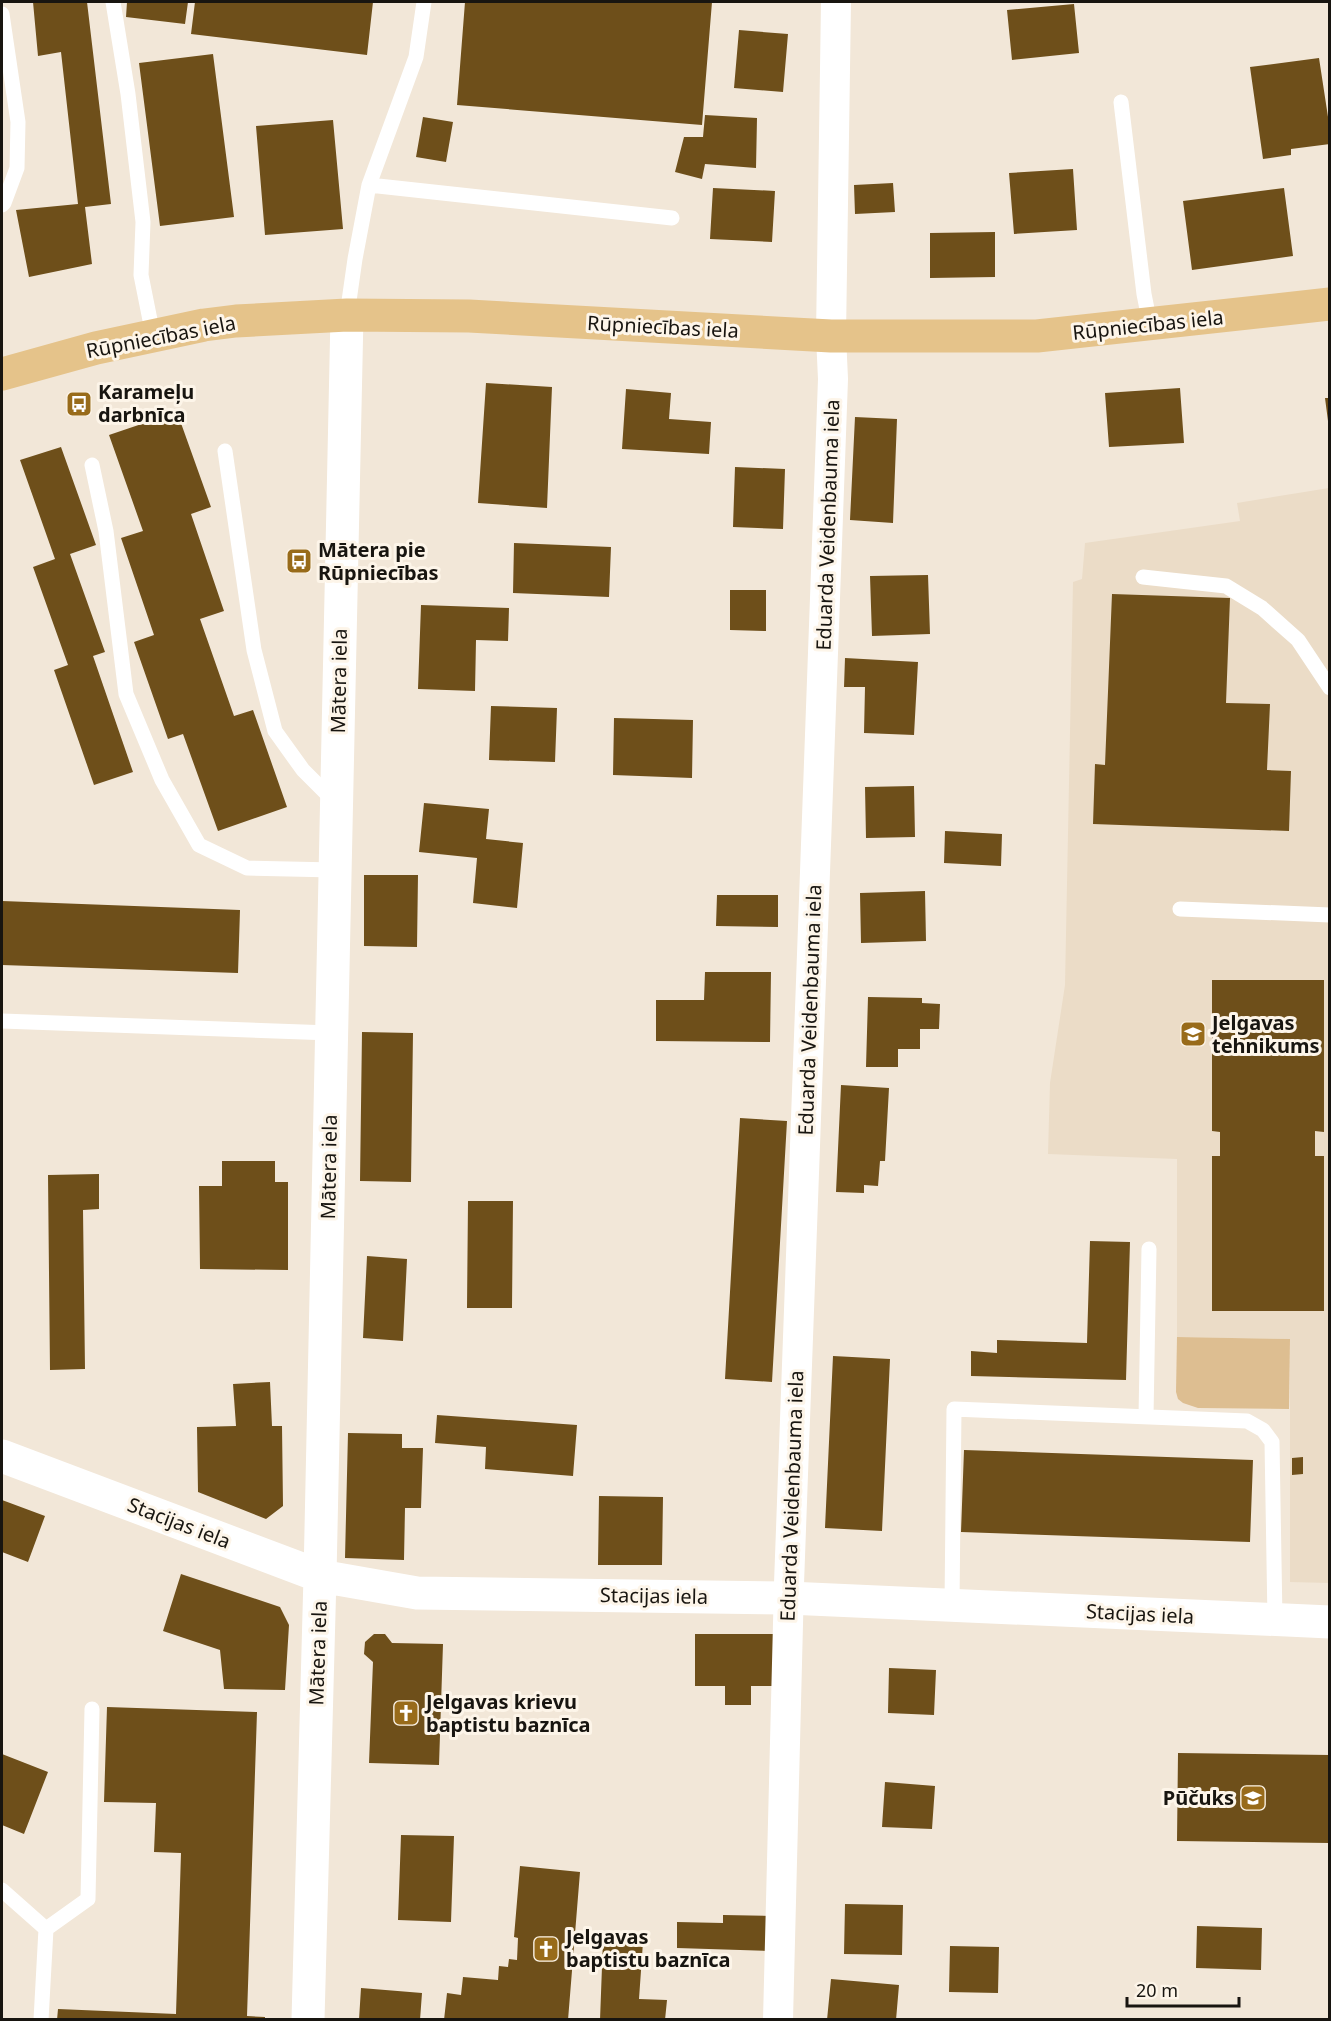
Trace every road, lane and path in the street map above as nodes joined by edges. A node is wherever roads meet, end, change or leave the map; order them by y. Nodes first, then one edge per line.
1 (113, 2) edge
2 (424, 2) edge
3 (836, 2) edge
4 (2, 14) edge
5 (1121, 102) dead end
6 (369, 184) junction
7 (2, 205) edge
8 (672, 218) dead end
9 (1329, 304) edge
10 (347, 315) junction
11 (1150, 324) junction
12 (153, 335) junction
13 (831, 336) junction
14 (2, 374) edge
15 (225, 451) dead end
16 (92, 465) dead end
17 (1143, 577) dead end
18 (1329, 688) edge
19 (336, 803) junction
20 (335, 870) junction
21 (1180, 909) dead end
22 (1329, 915) edge
23 (2, 1021) edge
24 (332, 1033) junction
25 (1149, 1249) dead end
26 (1146, 1417) junction
27 (2, 1456) edge
28 (320, 1576) junction
29 (788, 1598) junction
30 (952, 1605) junction
31 (1275, 1620) junction
32 (1329, 1622) edge
33 (92, 1709) dead end
34 (2, 1890) edge
35 (46, 1929) junction
36 (41, 2019) edge
37 (308, 2019) edge
38 (778, 2019) edge

1 - 12 lane
2 - 6 lane
3 - 13 street, Eduarda Veidenbauma iela
4 - 7 lane
5 - 11 lane
6 - 8 lane
6 - 10 lane
9 - 11 main road, Rūpniecības iela
10 - 12 main road, Rūpniecības iela
10 - 13 main road, Rūpniecības iela
10 - 19 street, Mātera iela
11 - 13 main road, Rūpniecības iela
12 - 14 main road, Rūpniecības iela
13 - 29 street, Eduarda Veidenbauma iela
15 - 19 lane
16 - 20 lane
17 - 18 lane
19 - 20 street, Mātera iela
20 - 24 street, Mātera iela
21 - 22 lane
23 - 24 lane
24 - 28 street, Mātera iela
25 - 26 lane
26 - 30 lane
26 - 31 lane
27 - 28 street, Stacijas iela
28 - 29 street, Stacijas iela
28 - 37 street, Mātera iela
29 - 30 street, Stacijas iela
29 - 38 street, Eduarda Veidenbauma iela
30 - 31 street, Stacijas iela
31 - 32 street, Stacijas iela
33 - 35 lane
34 - 35 lane
35 - 36 lane

